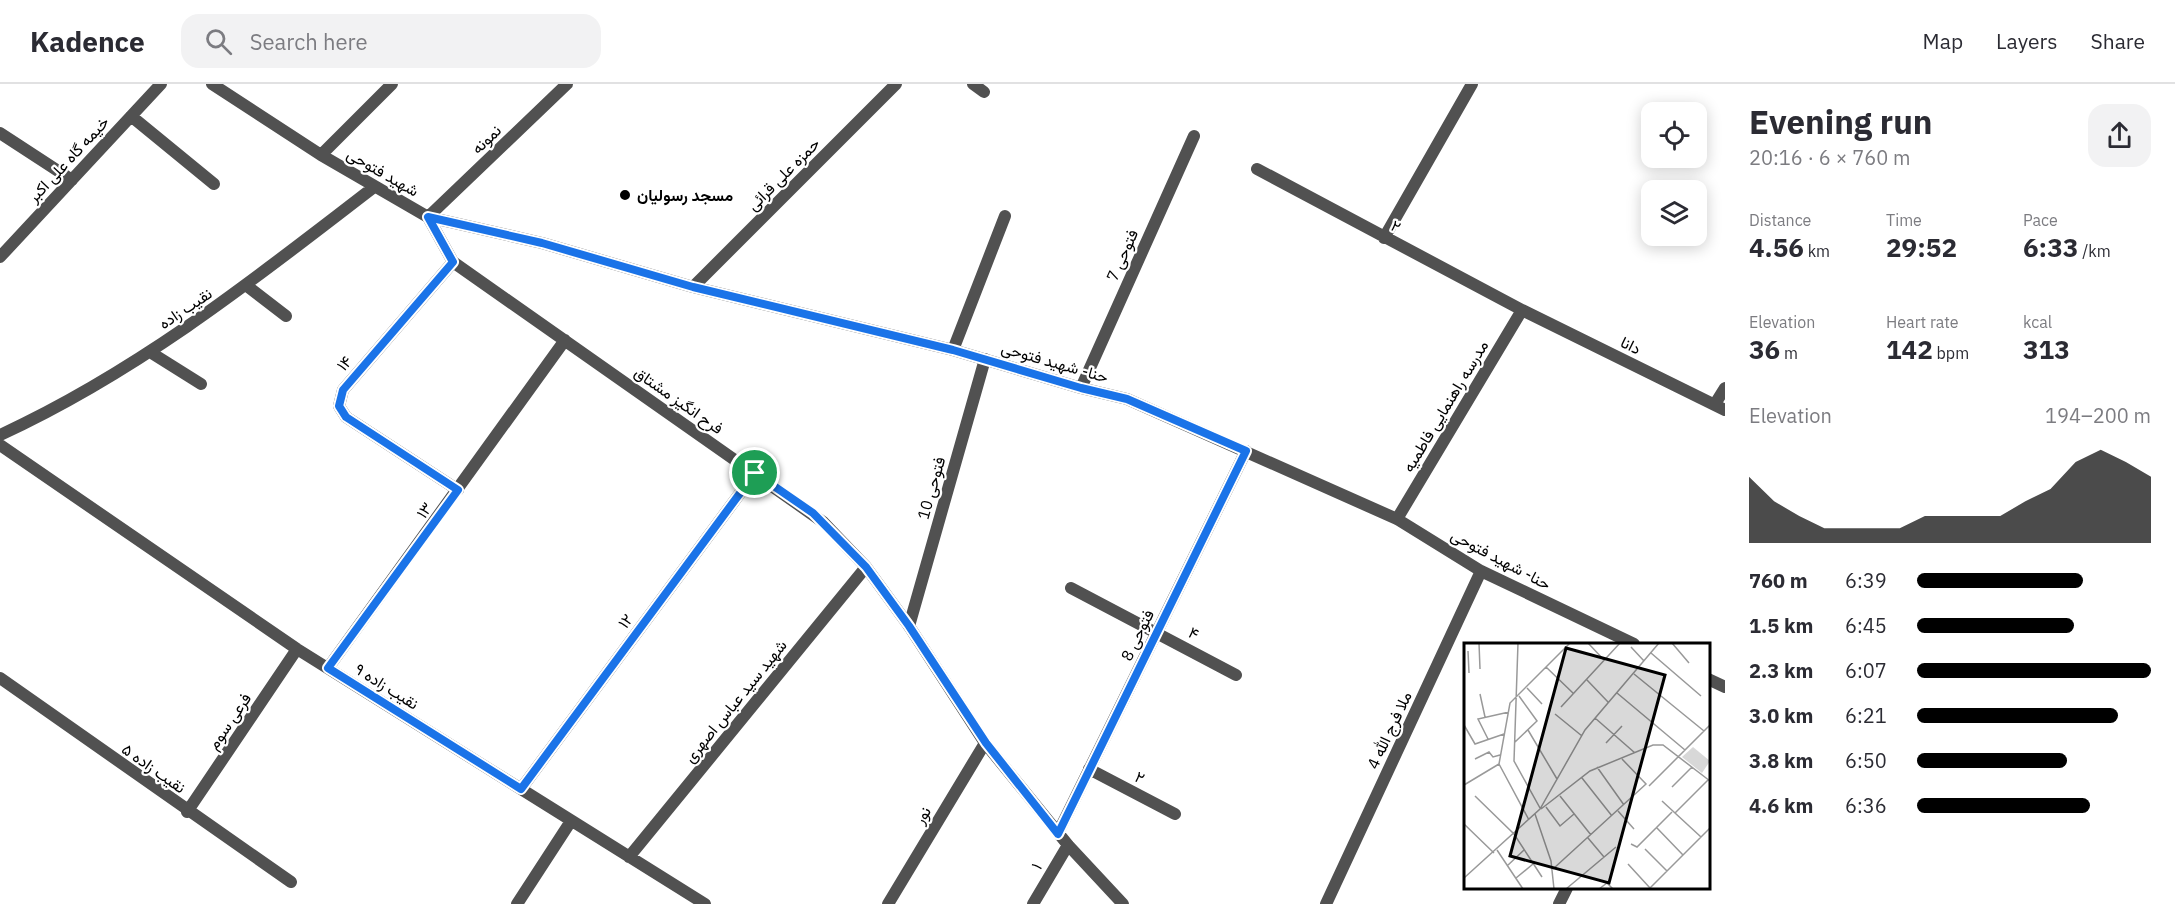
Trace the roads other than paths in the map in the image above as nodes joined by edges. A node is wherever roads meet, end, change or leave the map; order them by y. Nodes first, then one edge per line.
1 (161, 84) edge
2 (212, 84) edge
3 (393, 84) edge
4 (567, 84) edge
5 (896, 84) edge
6 (973, 84) edge
7 (1472, 84) edge
8 (984, 92) dead end
9 (131, 116) junction
10 (0, 133) edge
11 (1194, 136) dead end
12 (321, 155) junction
13 (1257, 169) dead end
14 (72, 180) junction
15 (214, 184) dead end
16 (374, 187) junction
17 (1005, 216) dead end
18 (428, 217) junction
19 (1384, 238) junction
20 (0, 257) edge
21 (453, 262) junction
22 (247, 286) junction
23 (693, 287) junction
24 (1522, 310) junction
25 (286, 316) dead end
26 (565, 340) junction
27 (953, 350) junction
28 (150, 352) junction
29 (985, 358) junction
30 (201, 384) dead end
31 (1081, 388) junction
32 (1725, 388) edge
33 (1720, 407) edge
34 (0, 435) edge
35 (0, 445) edge
36 (1246, 451) junction
37 (755, 473) junction
38 (458, 490) junction
39 (1398, 519) junction
40 (866, 567) junction
41 (1481, 571) junction
42 (1071, 588) dead end
43 (909, 626) junction
44 (1157, 632) junction
45 (1630, 643) edge
46 (297, 649) junction
47 (328, 668) junction
48 (1236, 675) dead end
49 (0, 678) edge
50 (1710, 680) edge
51 (1725, 687) edge
52 (986, 743) junction
53 (1089, 769) junction
54 (521, 789) junction
55 (188, 812) junction
56 (1176, 814) dead end
57 (571, 821) junction
58 (1058, 834) junction
59 (1068, 845) junction
60 (629, 857) junction
61 (291, 882) dead end
62 (1566, 889) edge
63 (517, 904) edge
64 (705, 904) edge
65 (888, 904) edge
66 (1033, 904) edge
67 (1123, 904) edge
68 (1326, 904) edge
69 (1559, 904) edge

1 - 9 street, خیمه گاه علی اکبر
2 - 12 street, شهید فتوحی
3 - 12 street
4 - 18 street, نمونه
5 - 23 street, حمزه علی قرائی
6 - 8 street
7 - 19 street
9 - 14 street, خیمه گاه علی اکبر
9 - 15 street
10 - 14 street
11 - 31 street, فتوحی 7
12 - 16 street, شهید فتوحی
13 - 19 street, ۲
14 - 20 street, خیمه گاه علی اکبر
16 - 18 street, شهید فتوحی
16 - 22 street, نقیب زاده
17 - 27 street
18 - 21 street, فرح انگیز مشتاق
18 - 23 street, حنا- شهید فتوحی
19 - 24 street, ۲
21 - 26 street, فرح انگیز مشتاق
21 - 38 street, ۱۴
22 - 25 street
22 - 28 street, نقیب زاده
23 - 27 street, حنا- شهید فتوحی
24 - 33 street, دانا
24 - 39 street, مدرسه راهنمایی فاطمیه
26 - 37 street, فرح انگیز مشتاق
26 - 38 street, ۱۳
27 - 29 street, حنا- شهید فتوحی
28 - 30 street
28 - 34 street, نقیب زاده
29 - 31 street, حنا- شهید فتوحی
29 - 43 street, فتوحی 10
31 - 36 street, حنا- شهید فتوحی
32 - 33 street
35 - 46 street, نقیب زاده ۹
36 - 39 street, حنا- شهید فتوحی
36 - 44 street, فتوحی 8
37 - 40 street, فرح انگیز مشتاق
37 - 54 street, ۱۲
38 - 47 street, ۱۳
39 - 41 street, حنا- شهید فتوحی
40 - 43 street, فرح انگیز مشتاق
40 - 60 street, شهید سید عباس اصهری
41 - 45 street, حنا- شهید فتوحی
41 - 68 street, 4 ملا فرج الله
42 - 44 street, ۴
43 - 52 street, فرح انگیز مشتاق
44 - 48 street, ۴
44 - 53 street, فتوحی 8
46 - 47 street, نقیب زاده ۹
46 - 55 street, فرعی سوم
47 - 54 street, نقیب زاده ۹
49 - 55 street, نقیب زاده ۵
50 - 51 street
52 - 58 street, فرح انگیز مشتاق
52 - 65 street, نور
53 - 56 street, ۲
53 - 58 street, فتوحی 8
54 - 57 street, نقیب زاده ۹
55 - 61 street, نقیب زاده ۵
57 - 60 street, نقیب زاده ۹
57 - 63 street
58 - 59 street, فرح انگیز مشتاق
59 - 66 street, ۱
59 - 67 street, فرح انگیز مشتاق
60 - 64 street, نقیب زاده ۹
62 - 69 street

